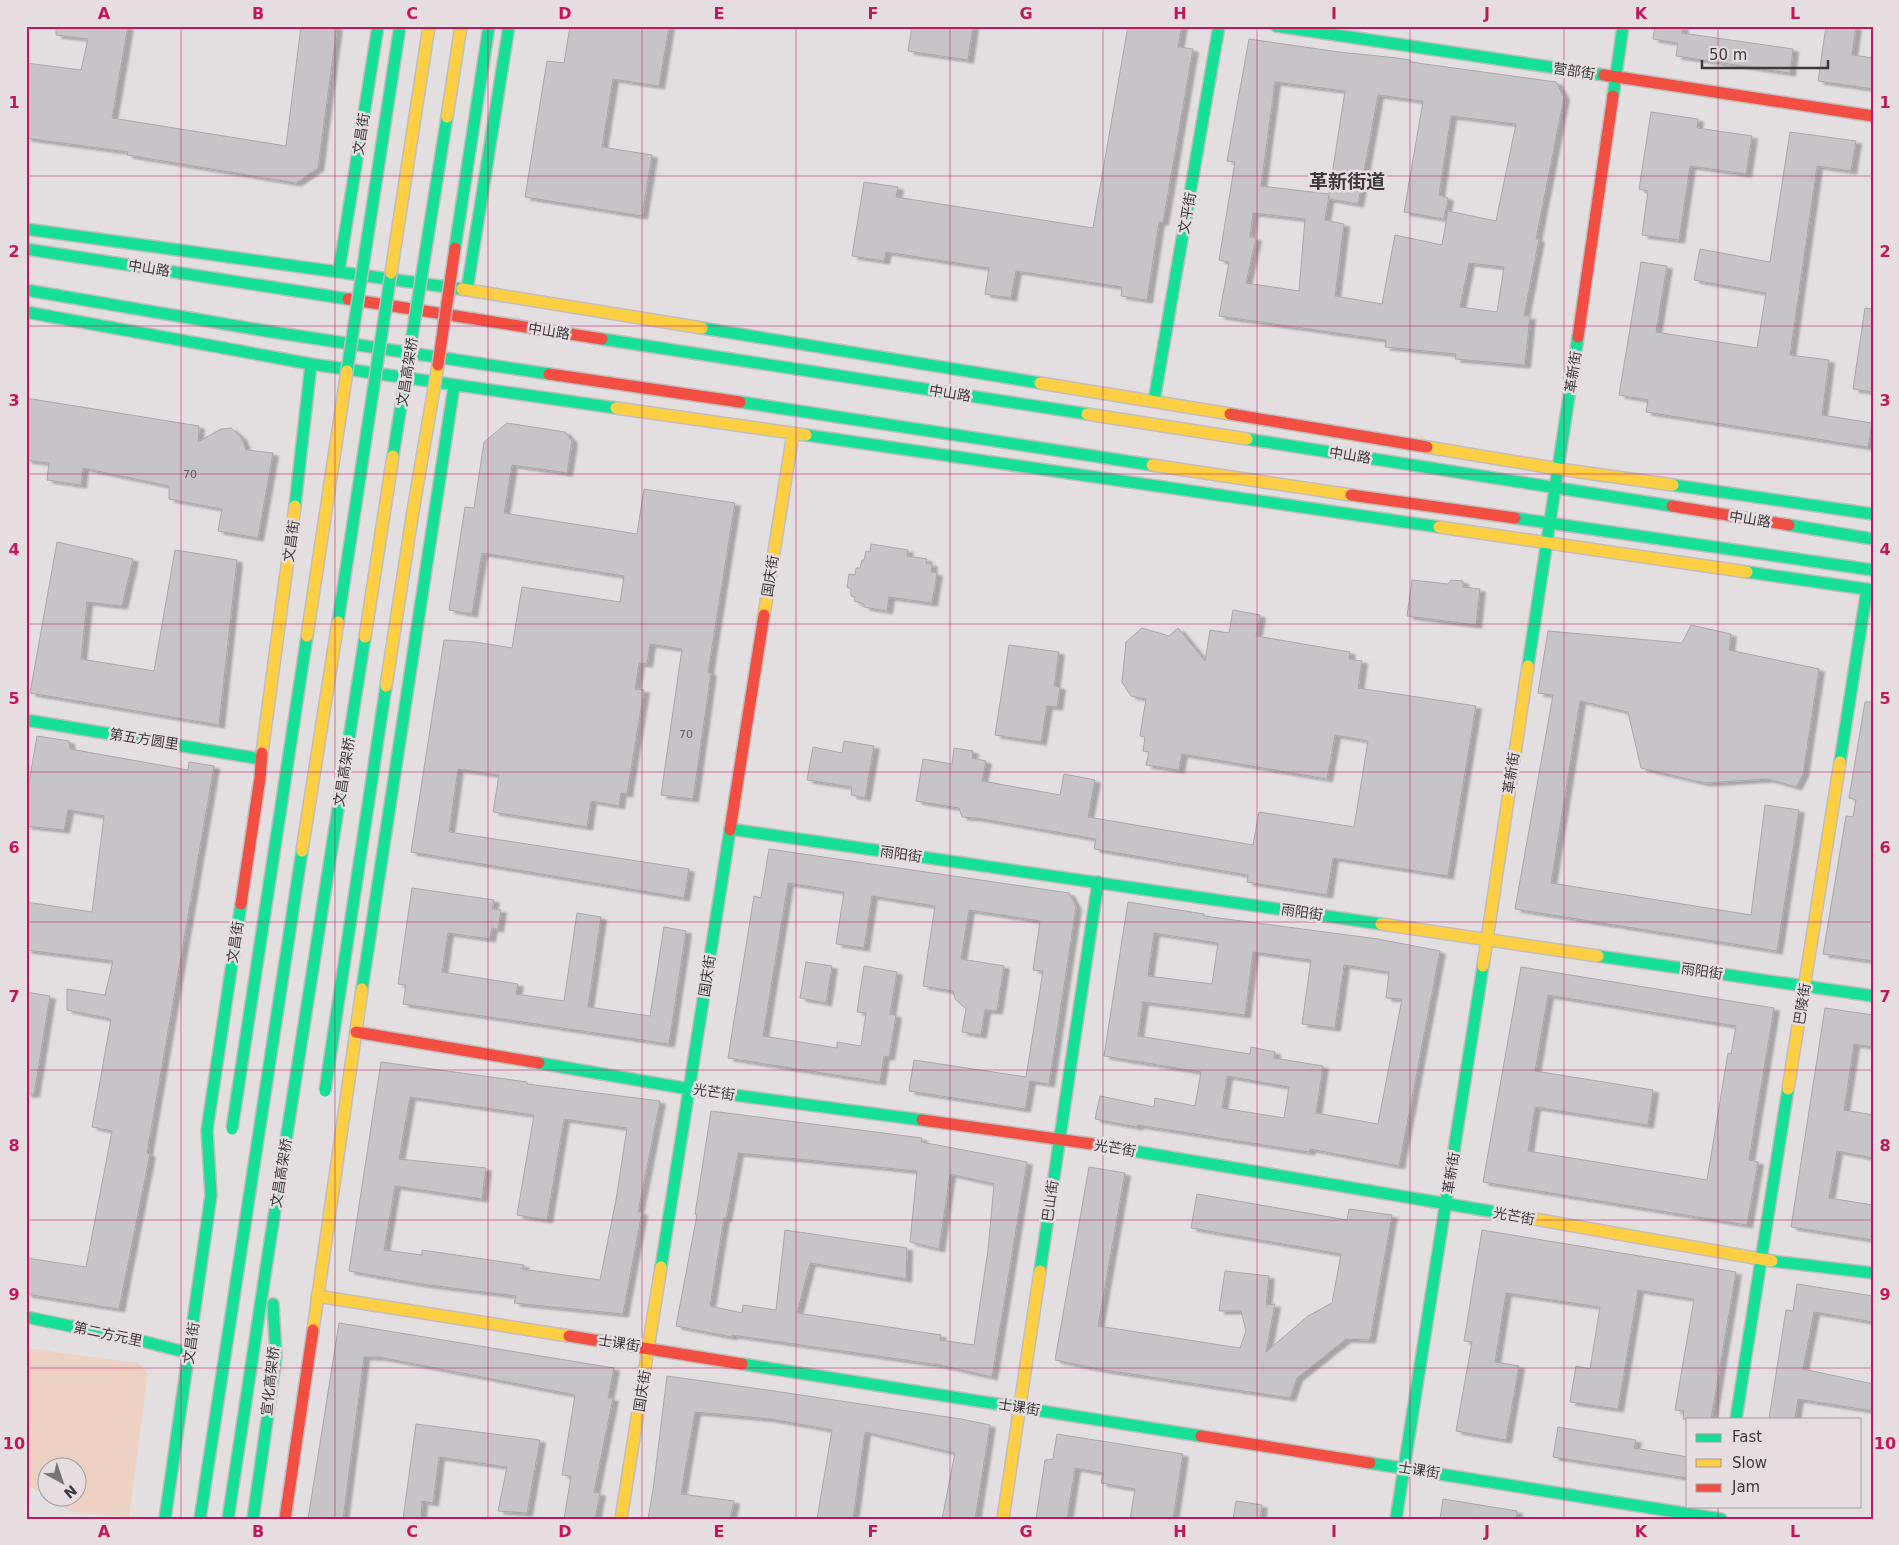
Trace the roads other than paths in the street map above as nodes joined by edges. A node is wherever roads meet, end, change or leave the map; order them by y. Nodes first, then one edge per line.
1 (378, 26) edge
2 (400, 26) edge
3 (429, 26) edge
4 (461, 26) edge
5 (489, 26) edge
6 (509, 26) edge
7 (1219, 26) edge
8 (1276, 26) edge
9 (1623, 26) edge
10 (1616, 77) junction
11 (1873, 116) edge
12 (404, 191) junction
13 (26, 229) edge
14 (384, 236) dead end
15 (26, 249) edge
16 (376, 253) dead end
17 (339, 271) junction
18 (360, 289) junction
19 (26, 290) edge
20 (467, 290) junction
21 (26, 312) edge
22 (311, 364) junction
23 (436, 376) junction
24 (454, 386) junction
25 (1154, 401) junction
26 (420, 409) dead end
27 (411, 425) dead end
28 (793, 433) junction
29 (394, 458) junction
30 (1559, 469) junction
31 (1556, 487) junction
32 (1872, 512) edge
33 (1550, 522) junction
34 (1873, 539) edge
35 (1546, 543) junction
36 (1873, 570) edge
37 (1870, 590) edge
38 (26, 720) edge
39 (261, 759) junction
40 (730, 829) junction
41 (1098, 882) junction
42 (1487, 939) junction
43 (1805, 986) junction
44 (1873, 996) edge
45 (356, 1032) junction
46 (689, 1089) junction
47 (325, 1096) dead end
48 (230, 1134) dead end
49 (1060, 1139) junction
50 (326, 1158) dead end
51 (220, 1166) dead end
52 (211, 1195) junction
53 (1446, 1203) junction
54 (326, 1234) junction
55 (270, 1242) junction
56 (1761, 1260) junction
57 (1873, 1273) edge
58 (317, 1296) junction
59 (26, 1317) edge
60 (648, 1348) junction
61 (189, 1354) junction
62 (1020, 1407) junction
63 (1736, 1418) edge
64 (1404, 1468) junction
65 (165, 1519) edge
66 (200, 1519) edge
67 (228, 1519) edge
68 (252, 1519) edge
69 (285, 1519) edge
70 (621, 1519) edge
71 (1003, 1519) edge
72 (1396, 1519) edge
73 (1721, 1519) edge

1 - 17 main road, 文昌街
2 - 18 main road, bridge
3 - 12 main road, 文昌高架桥, bridge
4 - 29 main road, 文昌高架桥, bridge
5 - 23 main road, bridge
6 - 20 main road
7 - 25 main road, 文平街
8 - 10 main road, 营部街
9 - 10 main road, 革新街
10 - 11 main road, 营部街
10 - 30 main road, 革新街
12 - 14 main road, bridge
12 - 66 main road, 文昌高架桥, bridge
13 - 17 main road
15 - 31 main road, 中山路
16 - 18 main road, bridge
17 - 20 main road
18 - 48 main road, bridge
19 - 33 main road
20 - 25 main road
21 - 22 main road
22 - 24 main road
22 - 39 main road, 文昌街
23 - 26 main road, bridge
23 - 47 main road, bridge
24 - 28 main road
24 - 45 main road
25 - 30 main road
27 - 29 main road
28 - 35 main road
28 - 40 main road, 国庆街
29 - 55 main road, 文昌高架桥, bridge
30 - 31 main road, 革新街
30 - 32 main road
31 - 33 main road, 革新街
31 - 34 main road, 中山路
33 - 35 main road, 革新街
33 - 36 main road
35 - 37 main road
35 - 42 main road, 革新街
37 - 43 main road, 巴陵街
38 - 39 main road, 第五方圆里
39 - 52 main road, 文昌街
40 - 41 main road, 雨阳街
40 - 46 main road, 国庆街
41 - 42 main road, 雨阳街
41 - 49 main road, 巴山街
42 - 43 main road, 雨阳街
42 - 53 main road, 革新街
43 - 44 main road, 雨阳街
43 - 56 main road, 巴陵街
45 - 46 main road, 光芒街
45 - 54 main road
46 - 49 main road, 光芒街
46 - 60 main road, 国庆街
49 - 53 main road, 光芒街
49 - 62 main road, 巴山街
50 - 54 main road
51 - 52 main road
52 - 61 main road, 文昌街
53 - 56 main road, 光芒街
53 - 64 main road, 革新街
54 - 58 main road
55 - 67 main road, 文昌高架桥
55 - 68 main road, 宣化高架桥
56 - 57 main road, 光芒街
56 - 63 main road, 巴陵街
58 - 60 main road, 士课街
58 - 69 main road
59 - 61 main road, 第二方元里
60 - 62 main road, 士课街
60 - 70 main road, 国庆街
61 - 65 main road, 文昌街
62 - 64 main road, 士课街
62 - 71 main road, 巴山街
64 - 72 main road, 革新街
64 - 73 main road, 士课街

